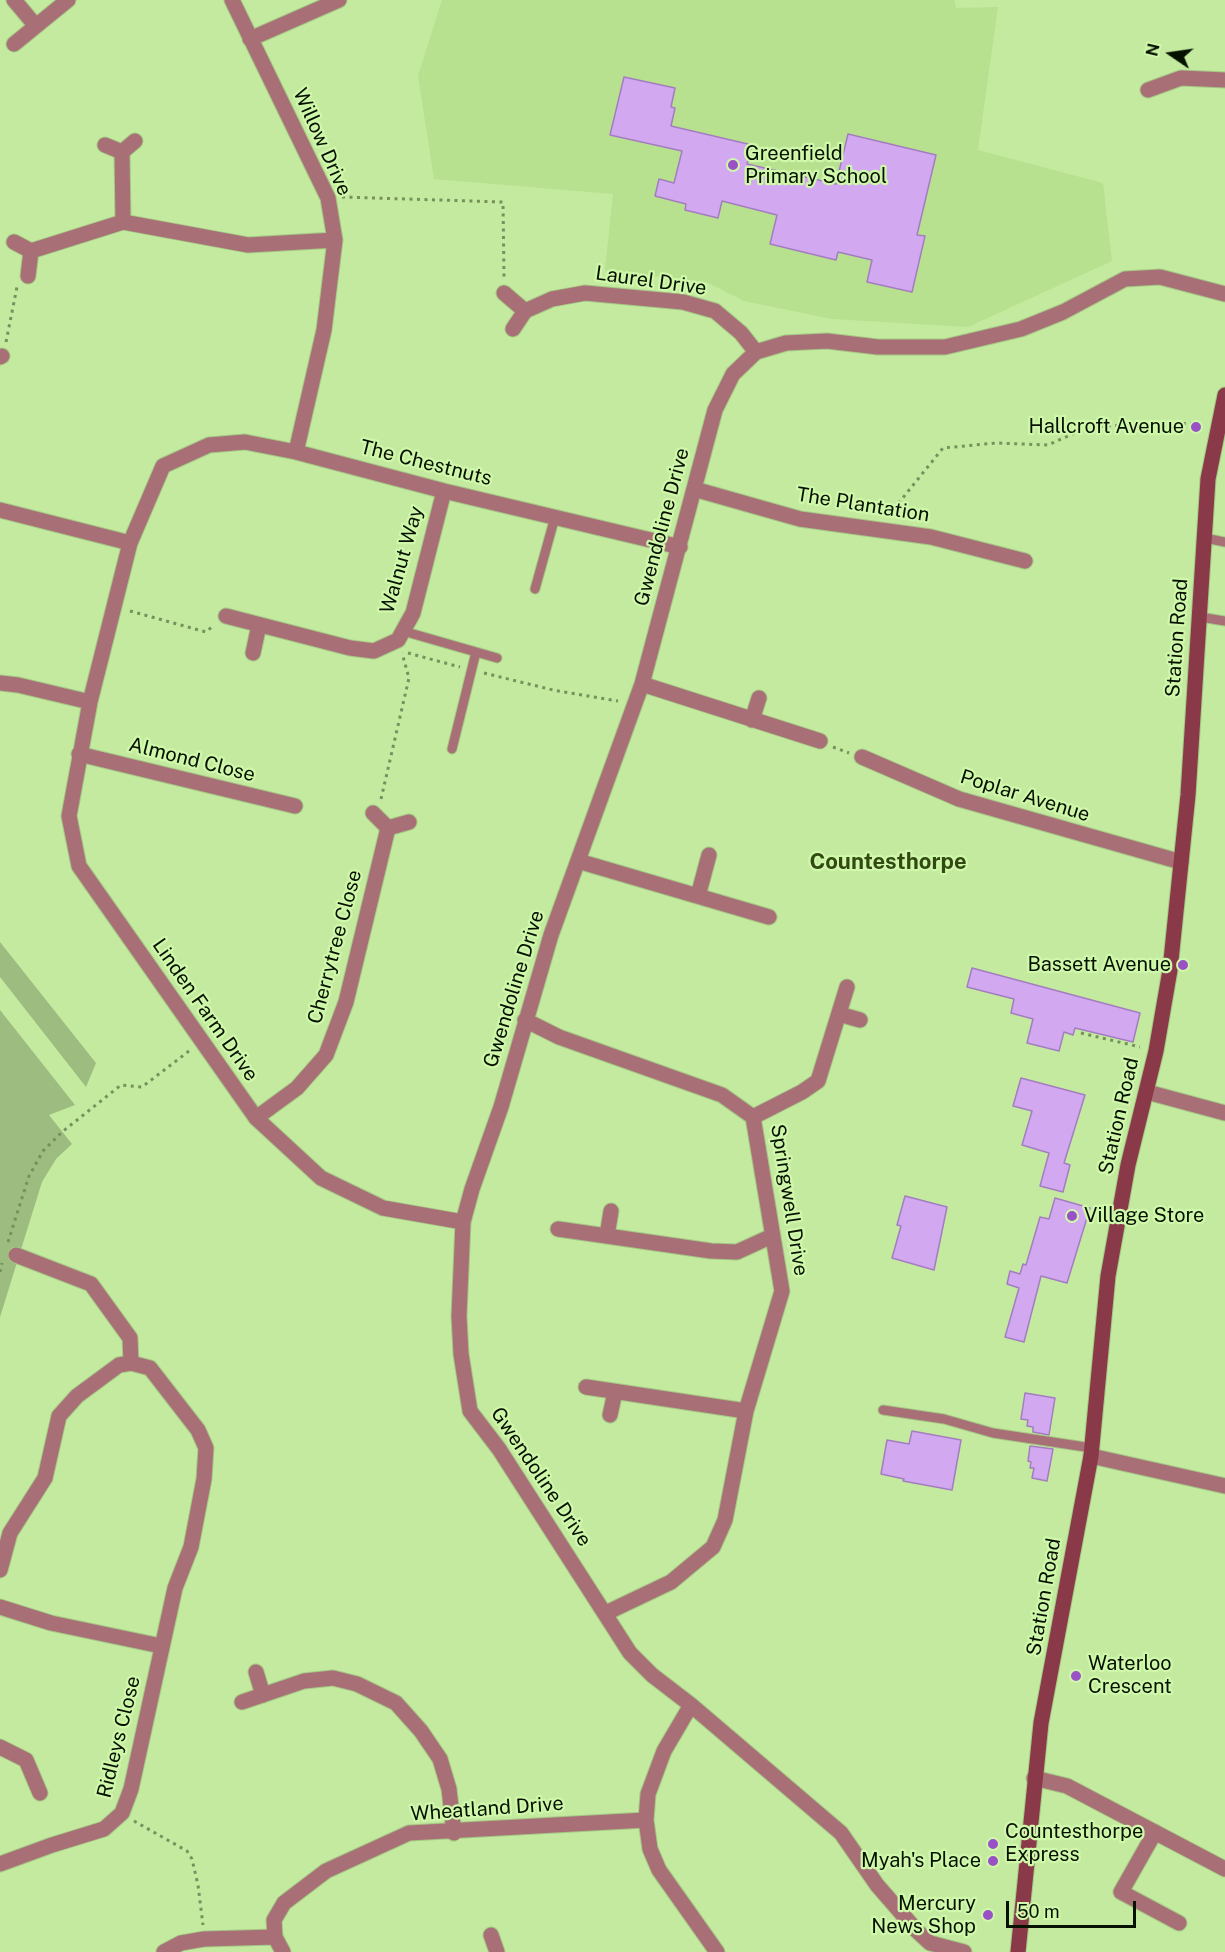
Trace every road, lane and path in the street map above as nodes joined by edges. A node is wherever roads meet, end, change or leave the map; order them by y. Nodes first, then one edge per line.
1 (14, 0) edge
2 (68, 0) edge
3 (232, 0) edge
4 (339, 0) edge
5 (35, 25) junction
6 (250, 39) junction
7 (14, 44) dead end
8 (1225, 80) edge
9 (1148, 90) dead end
10 (135, 141) dead end
11 (105, 145) dead end
12 (122, 152) junction
13 (328, 198) junction
14 (123, 222) junction
15 (335, 240) junction
16 (14, 242) dead end
17 (31, 251) junction
18 (28, 276) joint
19 (504, 292) joint
20 (1225, 294) edge
21 (525, 311) junction
22 (513, 329) dead end
23 (756, 352) junction
24 (1, 356) edge
25 (1225, 395) edge
26 (1218, 424) junction
27 (296, 452) junction
28 (163, 466) joint
29 (694, 489) junction
30 (444, 491) junction
31 (0, 510) edge
32 (555, 517) junction
33 (877, 531) junction
34 (1205, 538) junction
35 (1225, 542) edge
36 (130, 543) junction
37 (680, 547) junction
38 (1025, 561) dead end
39 (535, 589) dead end
40 (114, 607) junction
41 (226, 616) joint
42 (1200, 617) junction
43 (1225, 621) edge
44 (260, 625) junction
45 (403, 631) junction
46 (476, 652) junction
47 (253, 653) dead end
48 (497, 658) dead end
49 (472, 670) junction
50 (0, 683) edge
51 (642, 684) junction
52 (759, 698) dead end
53 (90, 702) junction
54 (634, 704) junction
55 (752, 720) junction
56 (820, 741) joint
57 (452, 749) dead end
58 (79, 754) junction
59 (862, 757) joint
60 (295, 806) dead end
61 (373, 813) joint
62 (409, 822) dead end
63 (388, 828) junction
64 (709, 855) dead end
65 (578, 861) junction
66 (1181, 862) junction
67 (698, 896) junction
68 (769, 917) dead end
69 (847, 987) dead end
70 (839, 1014) junction
71 (525, 1020) junction
72 (860, 1020) dead end
73 (1081, 1033) dead end
74 (200, 1042) junction
75 (1156, 1051) junction
76 (1147, 1092) junction
77 (1225, 1113) edge
78 (753, 1117) junction
79 (256, 1118) junction
80 (611, 1211) dead end
81 (463, 1222) junction
82 (558, 1228) dead end
83 (607, 1236) junction
84 (772, 1236) junction
85 (16, 1256) dead end
86 (0, 1272) edge
87 (131, 1363) junction
88 (586, 1387) dead end
89 (615, 1392) junction
90 (883, 1410) dead end
91 (746, 1411) junction
92 (610, 1415) dead end
93 (1091, 1452) junction
94 (1225, 1486) edge
95 (0, 1570) edge
96 (0, 1607) edge
97 (606, 1613) junction
98 (162, 1646) junction
99 (256, 1672) dead end
100 (263, 1695) junction
101 (242, 1702) dead end
102 (691, 1705) junction
103 (0, 1747) edge
104 (1034, 1778) junction
105 (39, 1793) dead end
106 (122, 1813) junction
107 (646, 1820) junction
108 (1155, 1832) junction
109 (454, 1833) junction
110 (0, 1864) edge
111 (1225, 1869) edge
112 (1179, 1923) dead end
113 (491, 1935) dead end
114 (275, 1937) junction
115 (204, 1939) junction
116 (164, 1952) edge
117 (282, 1952) edge
118 (497, 1952) edge
119 (717, 1952) edge
120 (964, 1952) edge
121 (1018, 1952) edge

1 - 5 street
2 - 5 street
3 - 6 street, Willow Drive
4 - 6 street
5 - 7 street
6 - 13 street, Willow Drive
8 - 9 street
10 - 12 street
11 - 12 street
12 - 14 street
13 - 15 street, Willow Drive
13 - 19 path
14 - 15 street
14 - 17 street
15 - 27 street, Willow Drive
16 - 17 street
17 - 18 street
18 - 24 path
19 - 21 street
20 - 23 street, Gwendoline Drive
21 - 22 street
21 - 23 street, Laurel Drive
23 - 29 street, Gwendoline Drive
25 - 26 street, Station Road
26 - 33 path
26 - 34 street, Station Road
27 - 28 street, The Chestnuts
27 - 30 street, The Chestnuts
28 - 36 street, Linden Farm Drive
29 - 33 street, The Plantation
29 - 37 street, Gwendoline Drive
30 - 32 street, The Chestnuts
30 - 45 street, Walnut Way
31 - 36 street
32 - 37 street, The Chestnuts
32 - 39 lane
33 - 38 street, The Plantation
34 - 35 lane
34 - 42 street, Station Road
36 - 40 street, Linden Farm Drive
37 - 51 street, Gwendoline Drive
40 - 41 path
40 - 53 street, Linden Farm Drive
41 - 44 street, Walnut Way
42 - 43 lane
42 - 66 street, Station Road
44 - 45 street, Walnut Way
44 - 47 street
45 - 46 lane
46 - 48 lane
46 - 49 lane
49 - 54 path
49 - 57 lane
49 - 61 path
50 - 53 street
51 - 54 street, Gwendoline Drive
51 - 55 street
52 - 55 street
53 - 58 street, Linden Farm Drive
54 - 65 street, Gwendoline Drive
55 - 56 street
56 - 59 path
58 - 60 street, Almond Close
58 - 74 street, Linden Farm Drive
59 - 66 street, Poplar Avenue
61 - 63 street
62 - 63 street
63 - 79 street, Cherrytree Close
64 - 67 street
65 - 67 street
65 - 71 street, Gwendoline Drive
66 - 75 street, Station Road
67 - 68 street
69 - 70 street
70 - 72 street
70 - 78 street
71 - 78 street, Springwell Drive
71 - 81 street, Gwendoline Drive
73 - 75 path
74 - 79 street, Linden Farm Drive
74 - 86 path
75 - 76 street, Station Road
76 - 77 street
76 - 93 street, Station Road
78 - 84 street, Springwell Drive
79 - 81 street, Linden Farm Drive
80 - 83 street
81 - 97 street, Gwendoline Drive
82 - 83 street
83 - 84 street
84 - 91 street, Springwell Drive
85 - 87 street
87 - 95 street
87 - 98 street, Ridleys Close
88 - 89 street
89 - 91 street
89 - 92 street
90 - 93 lane
91 - 97 street, Springwell Drive
93 - 94 street
93 - 104 street, Station Road
96 - 98 street
97 - 102 street, Gwendoline Drive
98 - 106 street, Ridleys Close
99 - 100 street
100 - 101 street
100 - 109 street
102 - 107 street
102 - 120 street, Gwendoline Drive
103 - 105 street
104 - 108 street
104 - 121 street, Station Road
106 - 110 street, Ridleys Close
106 - 115 path
107 - 109 street, Wheatland Drive
107 - 119 street
108 - 111 street
108 - 112 street
109 - 114 street, Wheatland Drive
113 - 118 street
114 - 115 street
114 - 117 street
115 - 116 street

